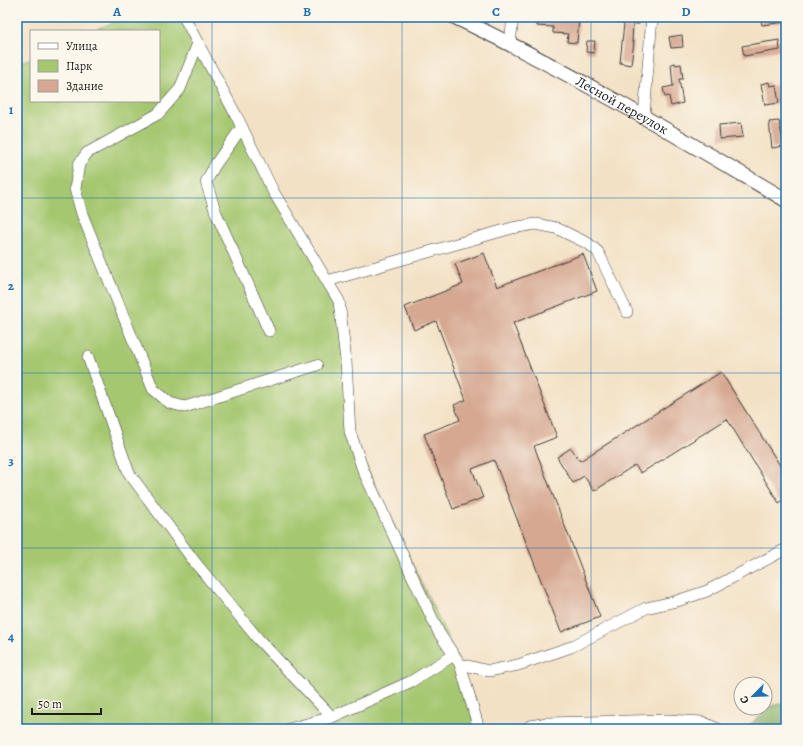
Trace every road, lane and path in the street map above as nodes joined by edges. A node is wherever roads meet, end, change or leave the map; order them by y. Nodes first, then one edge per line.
1 (184, 17) edge
2 (455, 17) edge
3 (513, 17) edge
4 (652, 17) edge
5 (198, 43) junction
6 (510, 43) junction
7 (644, 116) junction
8 (242, 127) junction
9 (786, 200) edge
10 (328, 282) junction
11 (627, 312) dead end
12 (269, 331) dead end
13 (88, 357) dead end
14 (317, 366) dead end
15 (786, 549) edge
16 (457, 659) junction
17 (332, 717) junction
18 (290, 729) edge
19 (480, 729) edge
20 (527, 729) edge
21 (718, 729) edge

1 - 5 street
2 - 6 main road, Лесной переулок
3 - 6 street
4 - 7 street
5 - 8 street
5 - 14 street
6 - 7 main road, Лесной переулок
7 - 9 main road, Лесной переулок
8 - 10 street
8 - 12 street
10 - 11 street
10 - 16 street
13 - 17 street
15 - 16 street
16 - 17 street
16 - 19 street
17 - 18 street
20 - 21 street

